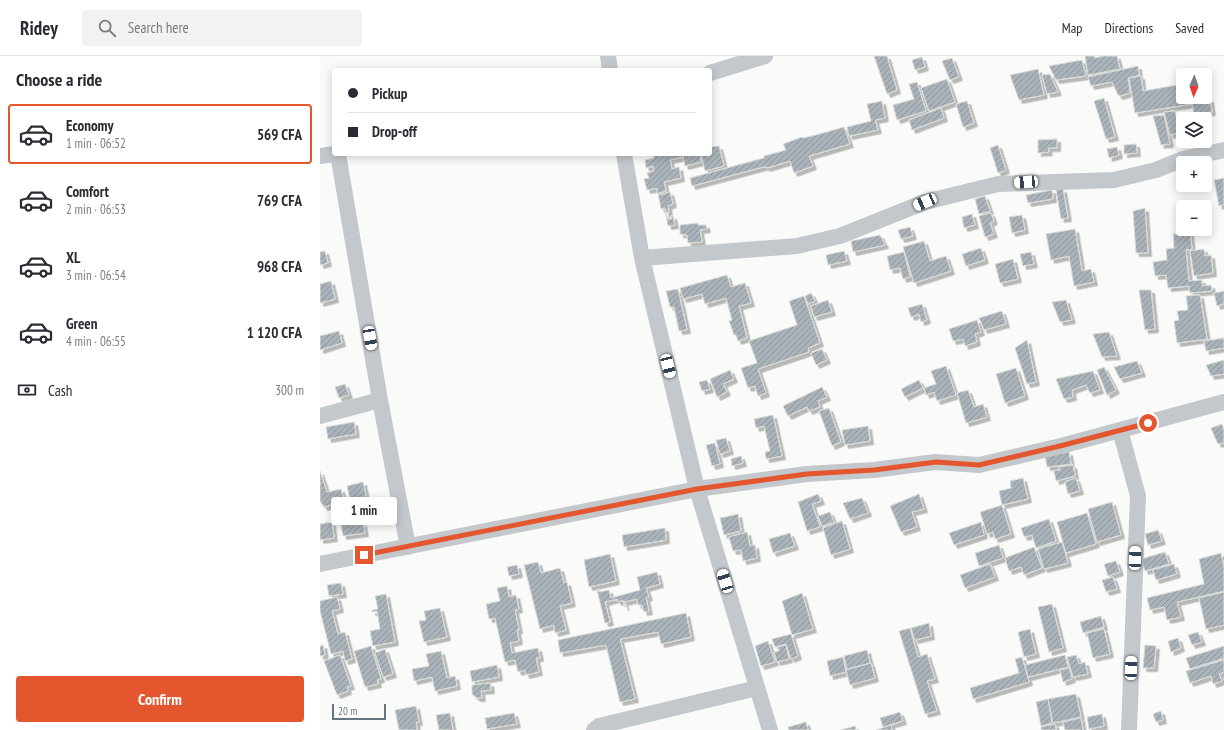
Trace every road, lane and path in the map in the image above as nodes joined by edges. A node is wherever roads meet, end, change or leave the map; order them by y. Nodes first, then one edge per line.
1 (608, 56) edge
2 (765, 56) edge
3 (610, 68) edge
4 (712, 72) edge
5 (1224, 150) edge
6 (332, 154) edge
7 (320, 156) edge
8 (338, 156) edge
9 (624, 156) edge
10 (642, 258) junction
11 (380, 400) junction
12 (1224, 402) edge
13 (320, 416) edge
14 (1120, 430) junction
15 (697, 489) junction
16 (408, 547) junction
17 (320, 564) edge
18 (757, 688) junction
19 (594, 730) edge
20 (770, 730) edge
21 (1129, 730) edge

1 - 3 street
2 - 4 street
5 - 10 street
6 - 7 street
8 - 11 street
9 - 10 street
10 - 15 street
11 - 13 street
11 - 16 street
12 - 14 street
14 - 15 street
14 - 21 street
15 - 16 street
15 - 18 street
16 - 17 street
18 - 19 street
18 - 20 street

